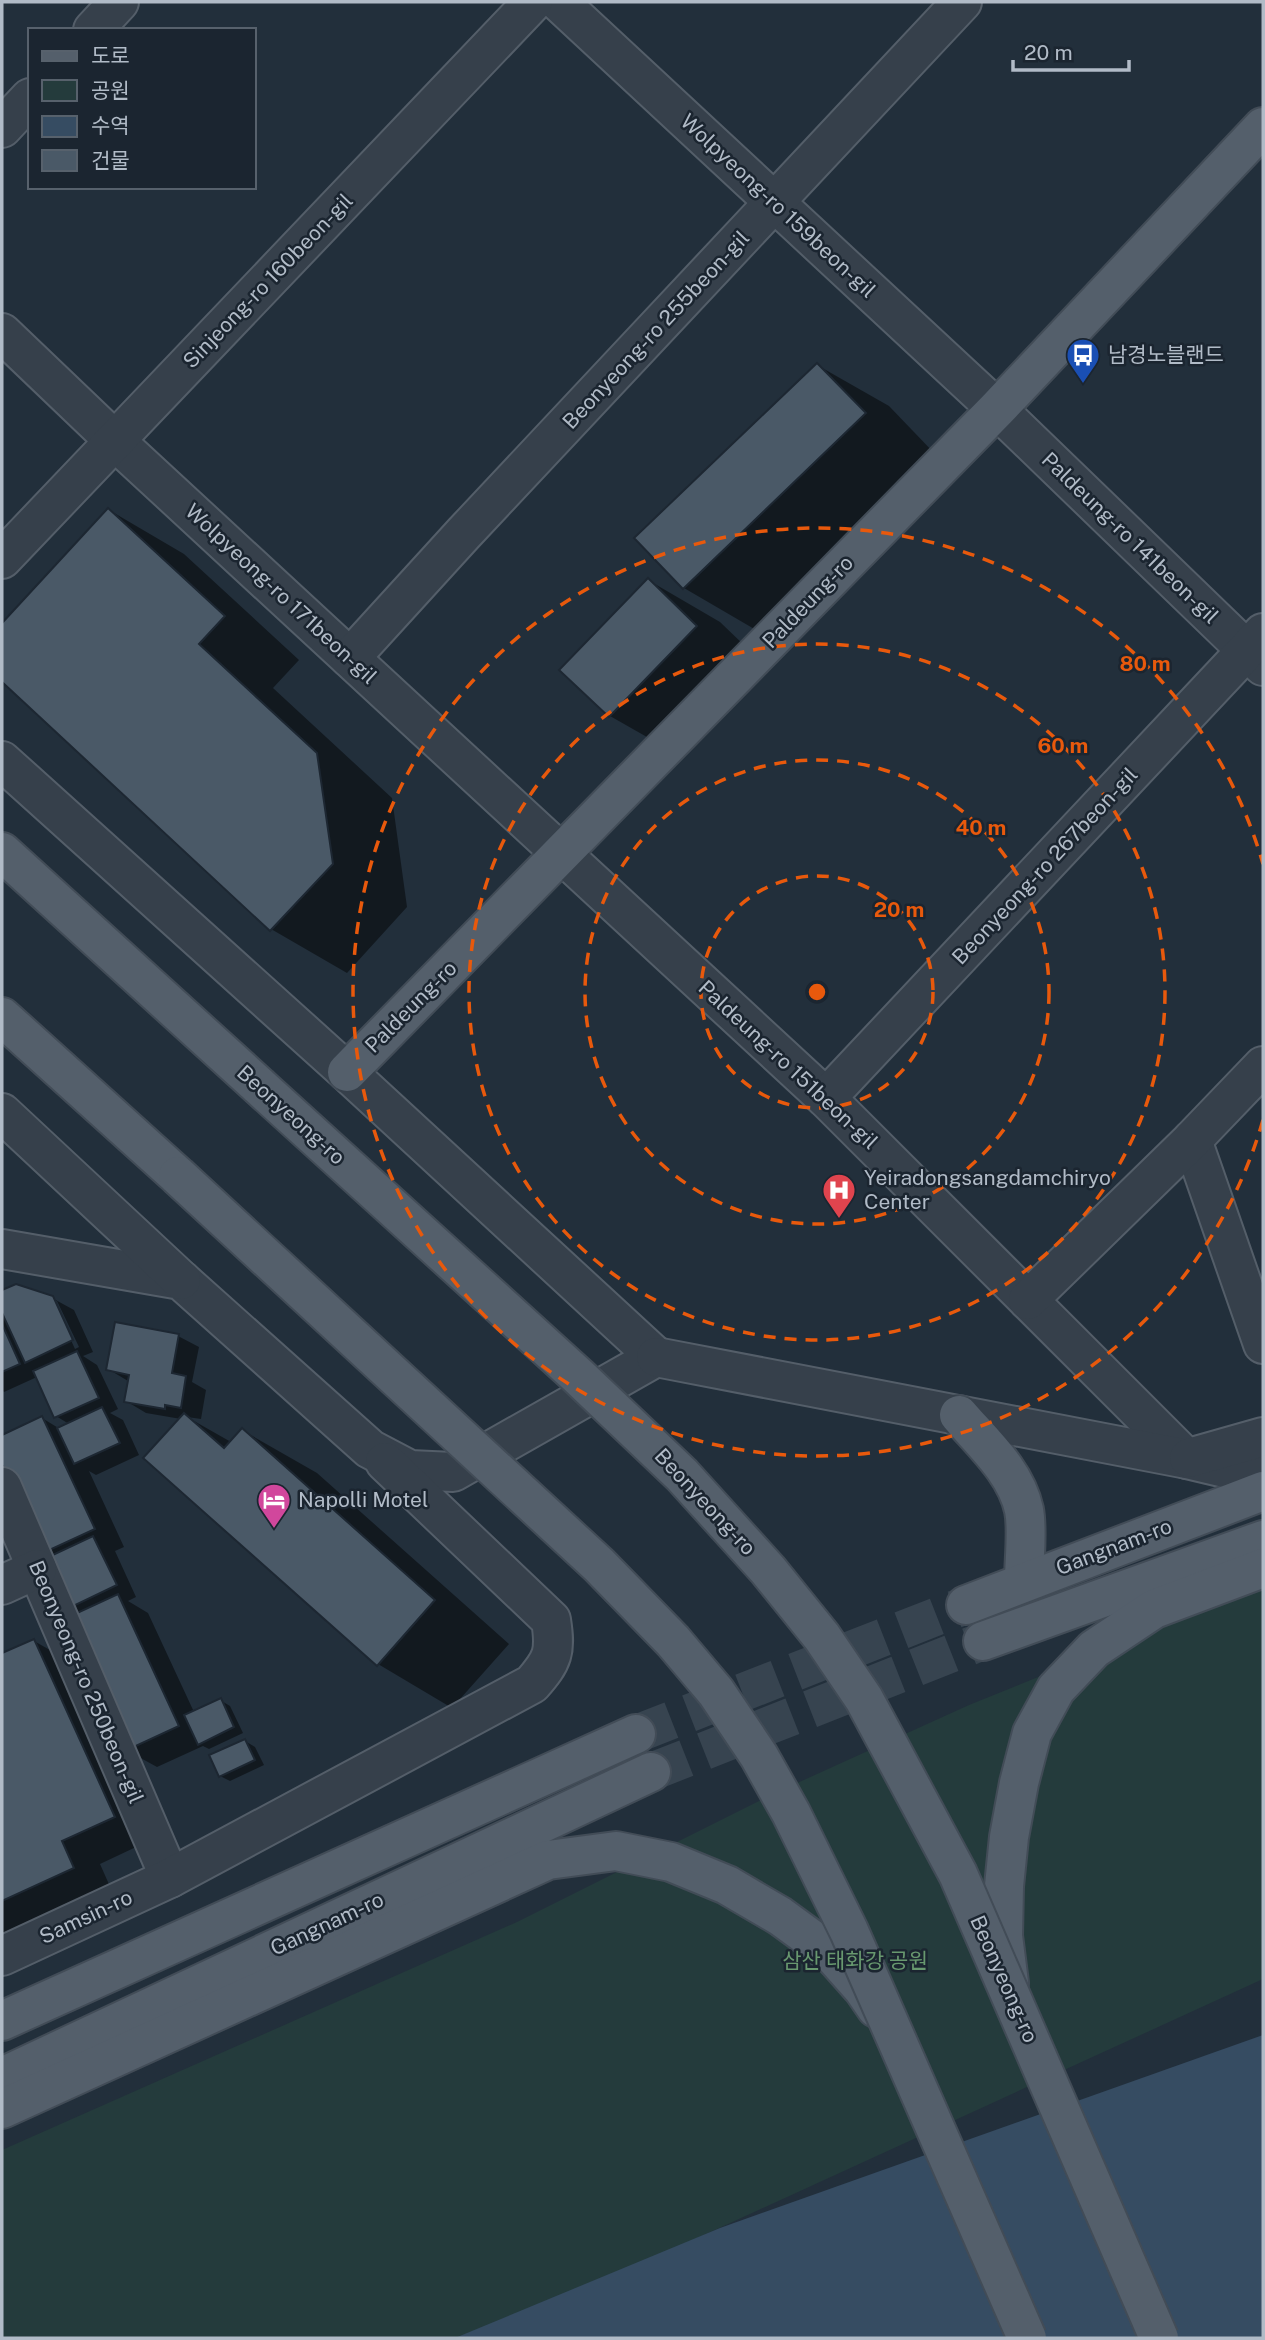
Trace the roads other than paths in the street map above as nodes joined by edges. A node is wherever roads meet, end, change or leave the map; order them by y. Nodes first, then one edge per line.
1 (119, 2) edge
2 (533, 2) edge
3 (559, 2) edge
4 (962, 2) edge
5 (95, 28) edge
6 (28, 100) edge
7 (1263, 127) edge
8 (2, 128) edge
9 (775, 203) junction
10 (2, 333) edge
11 (997, 410) junction
12 (115, 441) junction
13 (2, 559) edge
14 (1258, 650) edge
15 (350, 658) junction
16 (2, 761) edge
17 (2, 852) edge
18 (562, 854) junction
19 (2, 1017) edge
20 (1263, 1066) edge
21 (347, 1072) junction
22 (825, 1098) junction
23 (2, 1113) edge
24 (1192, 1140) junction
25 (2, 1249) edge
26 (181, 1280) junction
27 (1028, 1300) junction
28 (1263, 1344) edge
29 (656, 1357) junction
30 (959, 1415) junction
31 (1263, 1437) edge
32 (370, 1448) junction
33 (1187, 1459) junction
34 (1263, 1477) edge
35 (2, 1487) edge
36 (1263, 1491) edge
37 (1263, 1540) edge
38 (1263, 1568) edge
39 (37, 1569) junction
40 (1024, 1582) junction
41 (2, 1585) edge
42 (966, 1605) tunnel mouth
43 (984, 1641) tunnel mouth
44 (636, 1734) tunnel mouth
45 (651, 1772) tunnel mouth
46 (170, 1878) junction
47 (2, 1956) edge
48 (1011, 1992) junction
49 (2, 2021) edge
50 (895, 2036) junction
51 (2, 2077) edge
52 (2, 2109) edge
53 (1027, 2338) edge
54 (1159, 2338) edge

1 - 5 street
2 - 12 street, Sinjeong-ro 160beon-gil
3 - 9 street, Wolpyeong-ro 159beon-gil
4 - 9 street, Beonyeong-ro 255beon-gil
6 - 8 street
7 - 11 main road, Paldeung-ro
9 - 11 street, Wolpyeong-ro 159beon-gil
9 - 15 street, Beonyeong-ro 255beon-gil
10 - 12 street, Wolpyeong-ro 171beon-gil
11 - 14 street, Paldeung-ro 141beon-gil
11 - 18 main road, Paldeung-ro
12 - 13 street, Sinjeong-ro 160beon-gil
12 - 15 street, Wolpyeong-ro 171beon-gil
14 - 22 street, Beonyeong-ro 267beon-gil
15 - 18 street, Wolpyeong-ro 171beon-gil
16 - 21 street
17 - 48 main road, Beonyeong-ro, bridge
18 - 21 main road, Paldeung-ro
18 - 22 street, Paldeung-ro 151beon-gil
19 - 50 main road, bridge
20 - 24 street
21 - 29 street
22 - 27 street, Paldeung-ro 151beon-gil
23 - 26 street
24 - 27 street
24 - 28 street
25 - 26 street
26 - 32 street
27 - 33 street, Paldeung-ro 151beon-gil
29 - 30 street
29 - 32 street
30 - 33 street
30 - 40 main road
31 - 33 street
32 - 46 street, Samsin-ro
33 - 34 street
35 - 39 street, Beonyeong-ro 250beon-gil
36 - 40 main road, Gangnam-ro
37 - 43 main road, Gangnam-ro
38 - 48 main road
39 - 41 street
39 - 46 street, Beonyeong-ro 250beon-gil
40 - 42 main road, Gangnam-ro
44 - 49 main road
45 - 51 main road, Gangnam-ro
46 - 47 street, Samsin-ro
48 - 54 main road, Beonyeong-ro, bridge
50 - 52 main road, bridge
50 - 53 main road, bridge

